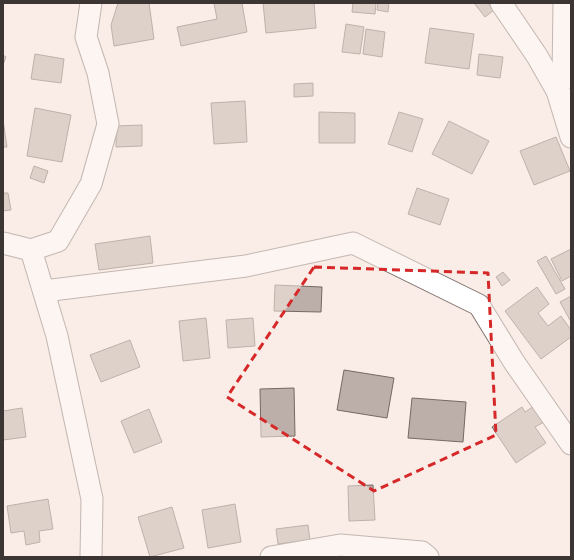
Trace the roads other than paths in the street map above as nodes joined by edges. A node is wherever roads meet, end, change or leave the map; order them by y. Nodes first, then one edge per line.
1 (92, 3) edge
2 (501, 3) edge
3 (564, 3) edge
4 (557, 91) junction
5 (571, 107) edge
6 (571, 137) edge
7 (3, 242) edge
8 (31, 250) junction
9 (44, 291) junction
10 (571, 444) edge
11 (91, 557) edge
12 (271, 557) edge
13 (428, 557) edge

1 - 8 street
2 - 4 street
3 - 4 street
4 - 5 street
4 - 6 street
7 - 8 street
8 - 9 street
9 - 10 street
9 - 11 street
12 - 13 street

